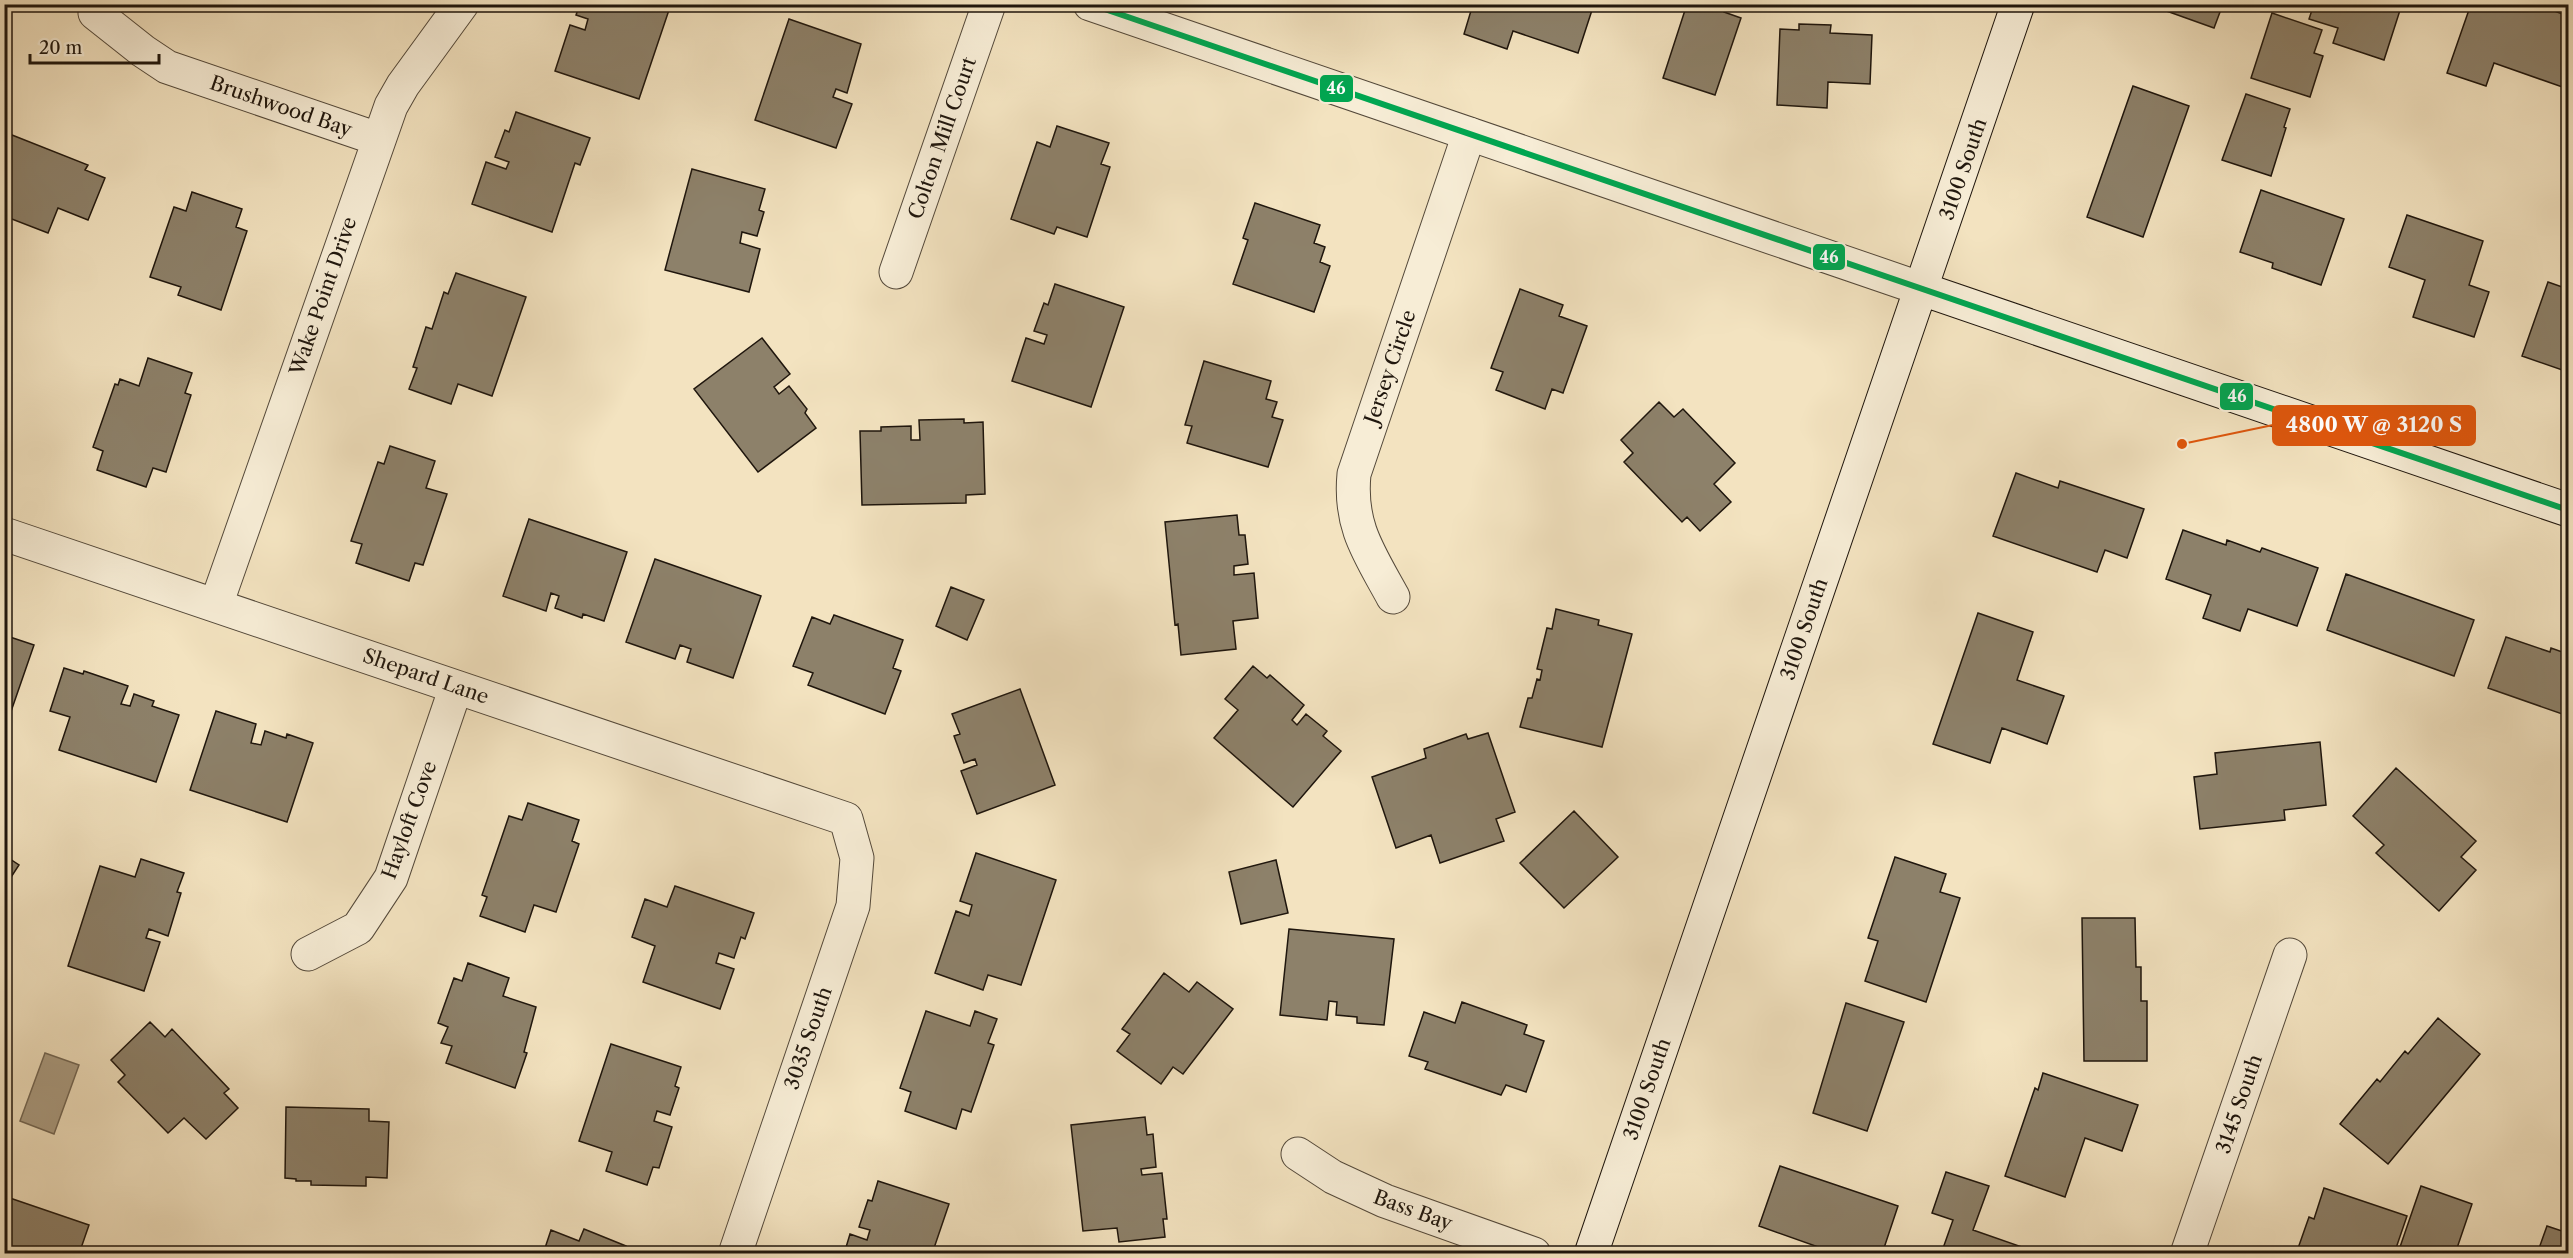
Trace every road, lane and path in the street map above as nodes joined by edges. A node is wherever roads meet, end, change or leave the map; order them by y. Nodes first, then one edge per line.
1 (462, 4) edge
2 (988, 4) edge
3 (1090, 4) edge
4 (2018, 4) edge
5 (95, 13) dead end
6 (1469, 134) junction
7 (378, 139) junction
8 (896, 272) dead end
9 (1922, 289) junction
10 (2568, 510) edge
11 (4, 534) edge
12 (1393, 597) dead end
13 (216, 604) junction
14 (456, 687) junction
15 (846, 819) joint
16 (308, 954) dead end
17 (2290, 955) dead end
18 (1298, 1154) dead end
19 (735, 1254) edge
20 (1534, 1254) edge
21 (1591, 1254) edge
22 (2187, 1254) edge

1 - 7 street, Wake Point Drive
2 - 8 street, Colton Mill Court
3 - 6 street
4 - 9 street, 3100 South
5 - 7 street, Brushwood Bay
6 - 9 street
6 - 12 street, Jersey Circle
7 - 13 street, Wake Point Drive
9 - 10 street
9 - 21 street, 3100 South
11 - 13 street, Shepard Lane
13 - 14 street, Shepard Lane
14 - 15 street, Shepard Lane
14 - 16 street, Hayloft Cove
15 - 19 street, 3035 South
17 - 22 street, 3145 South
18 - 20 street, Bass Bay

